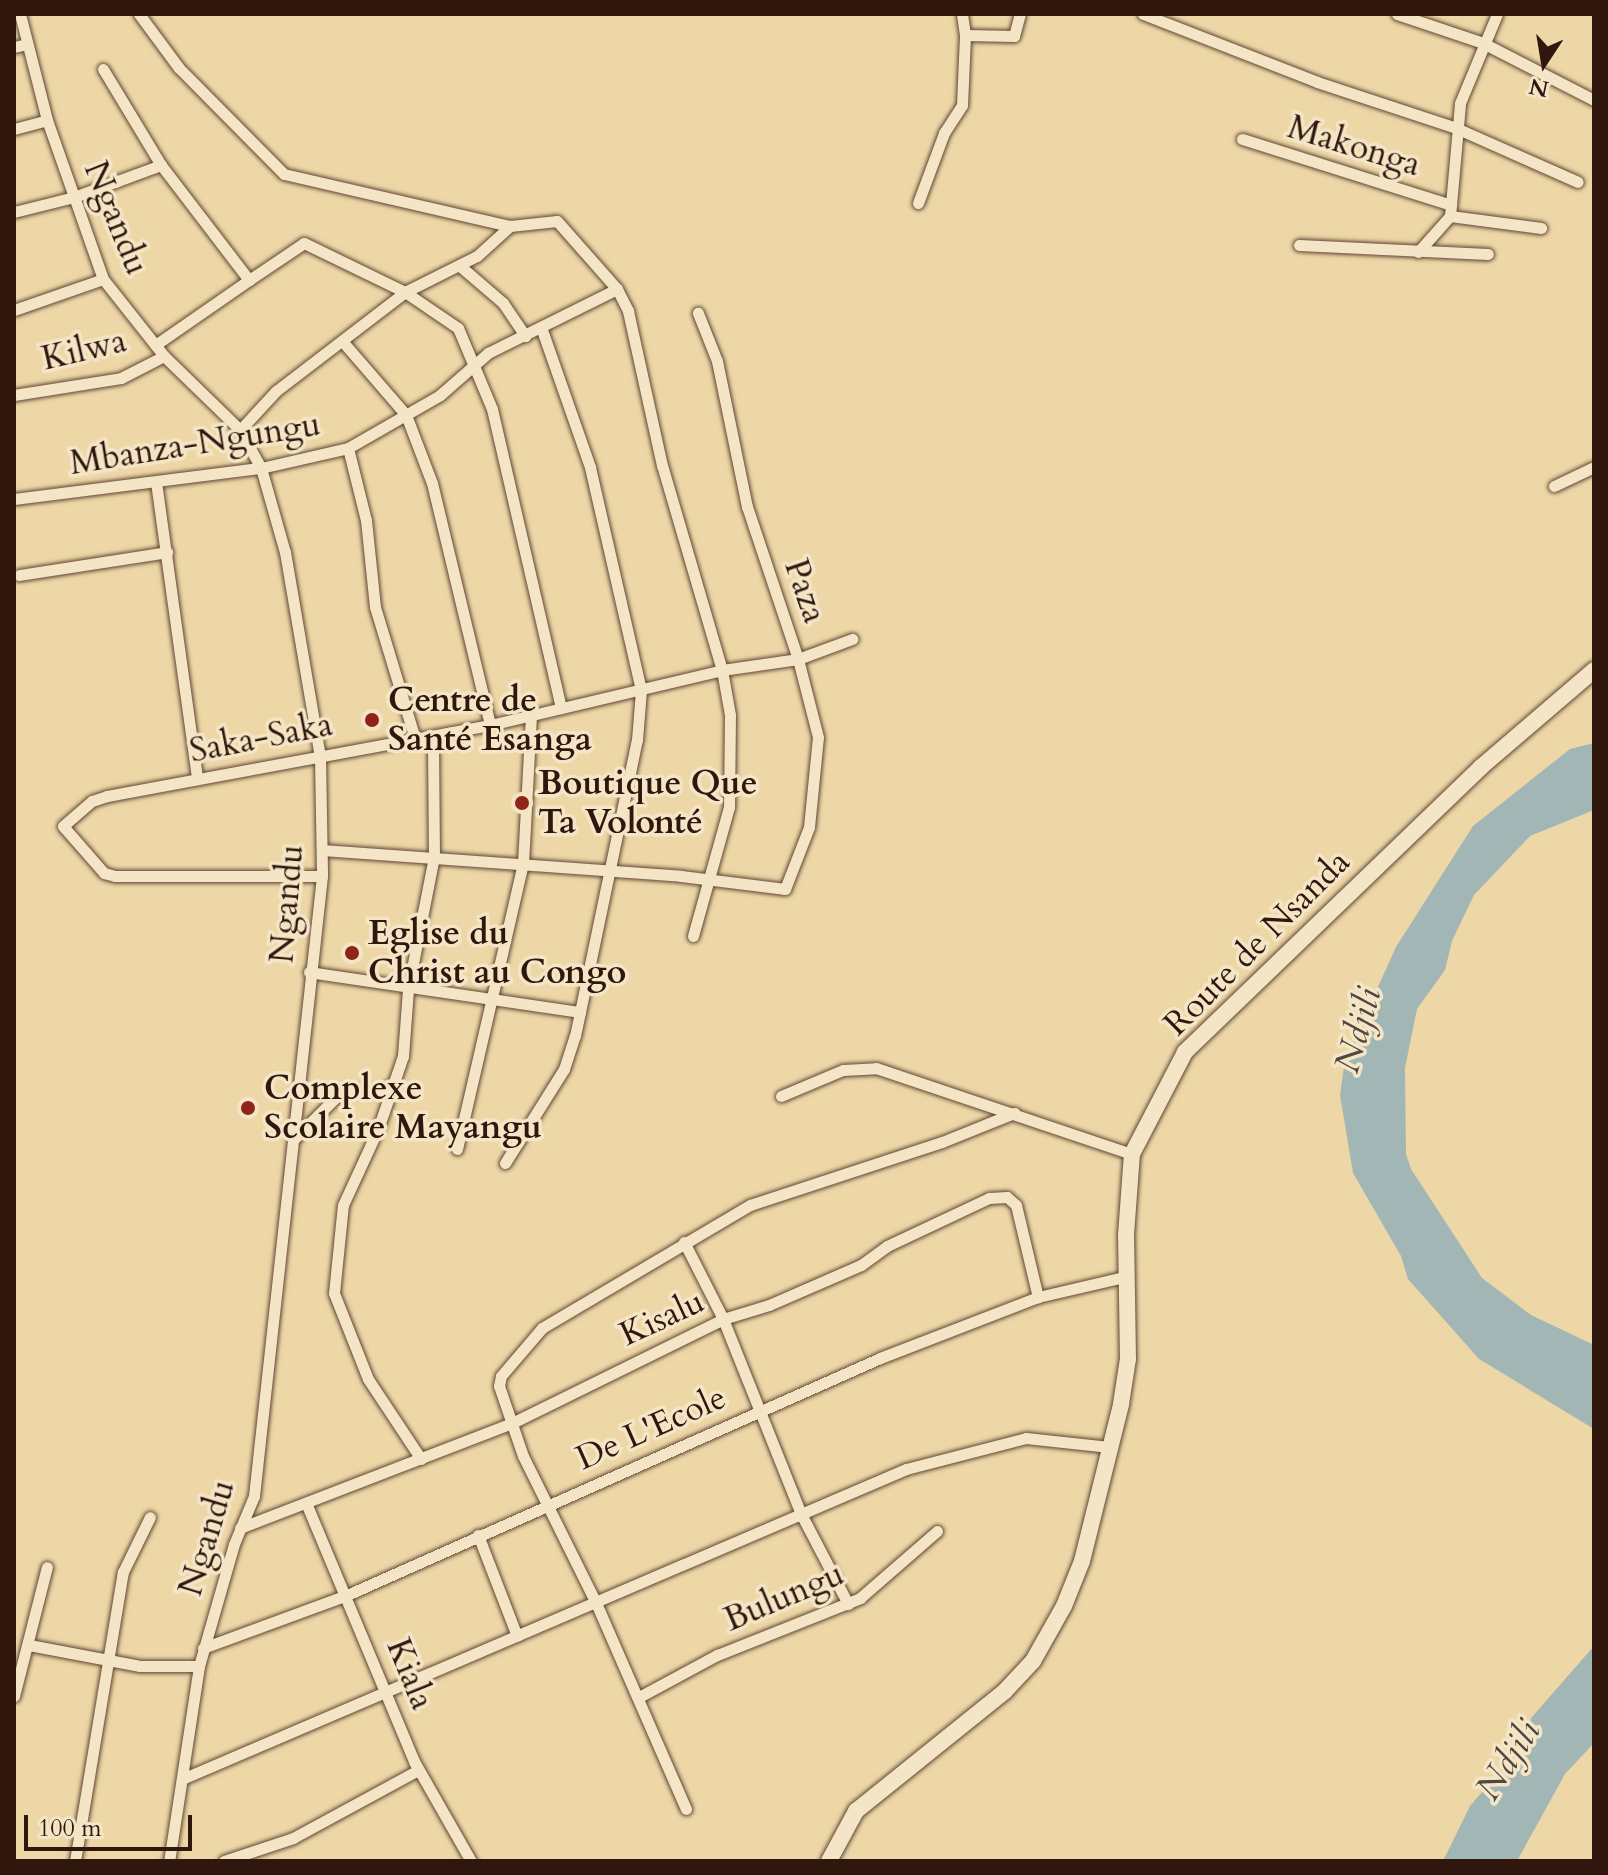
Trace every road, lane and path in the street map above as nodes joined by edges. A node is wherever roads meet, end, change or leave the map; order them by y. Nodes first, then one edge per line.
1 (20, 14) edge
2 (139, 14) edge
3 (962, 14) edge
4 (1020, 14) edge
5 (1143, 14) edge
6 (1397, 14) edge
7 (1497, 14) edge
8 (965, 35) junction
9 (1483, 43) junction
10 (27, 44) junction
11 (14, 47) edge
12 (103, 69) dead end
13 (1594, 100) edge
14 (47, 120) junction
15 (1456, 128) junction
16 (14, 129) edge
17 (1242, 139) dead end
18 (161, 165) junction
19 (1578, 182) dead end
20 (74, 197) junction
21 (918, 203) dead end
22 (1450, 210) junction
23 (14, 212) edge
24 (510, 226) junction
25 (1541, 228) dead end
26 (1299, 245) dead end
27 (1418, 252) junction
28 (1488, 254) dead end
29 (460, 266) junction
30 (103, 279) junction
31 (249, 280) junction
32 (617, 289) junction
33 (405, 292) junction
34 (14, 310) edge
35 (698, 313) dead end
36 (541, 327) junction
37 (525, 336) junction
38 (343, 342) junction
39 (155, 345) junction
40 (164, 356) junction
41 (470, 366) junction
42 (14, 395) edge
43 (406, 415) junction
44 (240, 430) junction
45 (348, 448) junction
46 (1594, 467) edge
47 (261, 468) junction
48 (156, 482) junction
49 (1554, 486) dead end
50 (14, 499) edge
51 (167, 552) junction
52 (19, 575) dead end
53 (852, 639) dead end
54 (798, 659) junction
55 (722, 670) junction
56 (1594, 670) edge
57 (641, 690) junction
58 (561, 708) junction
59 (531, 716) junction
60 (490, 725) junction
61 (433, 736) junction
62 (415, 739) junction
63 (320, 757) junction
64 (197, 779) junction
65 (322, 850) junction
66 (434, 857) junction
67 (523, 863) junction
68 (607, 872) junction
69 (322, 876) junction
70 (708, 880) junction
71 (693, 936) dead end
72 (309, 972) junction
73 (408, 989) junction
74 (495, 996) junction
75 (580, 1012) junction
76 (393, 1084) junction
77 (781, 1096) dead end
78 (1014, 1113) junction
79 (292, 1141) junction
80 (457, 1149) dead end
81 (1132, 1154) junction
82 (505, 1163) dead end
83 (684, 1242) junction
84 (1128, 1276) junction
85 (1038, 1297) junction
86 (723, 1319) junction
87 (758, 1411) junction
88 (512, 1423) junction
89 (1110, 1447) junction
90 (421, 1459) junction
91 (306, 1503) junction
92 (547, 1503) junction
93 (800, 1512) junction
94 (150, 1517) dead end
95 (240, 1528) junction
96 (937, 1531) dead end
97 (478, 1535) junction
98 (47, 1567) dead end
99 (347, 1595) junction
100 (596, 1603) junction
101 (848, 1604) junction
102 (517, 1636) junction
103 (29, 1645) junction
104 (203, 1648) junction
105 (106, 1659) junction
106 (199, 1666) junction
107 (388, 1692) junction
108 (14, 1696) edge
109 (639, 1697) junction
110 (418, 1770) junction
111 (182, 1779) junction
112 (686, 1809) dead end
113 (75, 1861) edge
114 (169, 1861) edge
115 (224, 1861) edge
116 (471, 1861) edge
117 (829, 1861) edge

1 - 10 street, Ngandu
2 - 24 street
3 - 8 street
4 - 8 street
5 - 15 street
6 - 9 street
7 - 9 street
8 - 21 street
9 - 13 street
9 - 15 street
10 - 11 street
10 - 14 street, Ngandu
12 - 18 street
14 - 16 street
14 - 20 street, Ngandu
15 - 19 street
15 - 22 street
17 - 22 street, Makonga
18 - 20 street
18 - 31 street
20 - 23 street
20 - 30 street, Ngandu
22 - 25 street, Makonga
22 - 27 street
24 - 29 street
24 - 32 street
26 - 27 street
27 - 28 street
29 - 33 street
29 - 37 street
30 - 34 street
30 - 39 street, Ngandu
31 - 33 street
31 - 39 street
32 - 36 street, Mbanza-Ngungu
32 - 55 street
33 - 38 street
33 - 41 street
35 - 54 street, Paza
36 - 37 street, Mbanza-Ngungu
36 - 57 street
37 - 41 street, Mbanza-Ngungu
38 - 43 street
38 - 44 street
39 - 40 street, Ngandu
40 - 42 street, Kilwa
40 - 44 street, Ngandu
41 - 43 street, Mbanza-Ngungu
41 - 58 street
43 - 45 street, Mbanza-Ngungu
43 - 60 street
44 - 47 street, Ngandu
45 - 47 street, Mbanza-Ngungu
45 - 62 street
46 - 49 street
47 - 48 street, Mbanza-Ngungu
47 - 63 street, Ngandu
48 - 50 street, Mbanza-Ngungu
48 - 51 street
51 - 52 street
51 - 64 street
53 - 54 street, Saka-Saka
54 - 55 street, Saka-Saka
54 - 70 street, Paza
55 - 57 street, Saka-Saka
55 - 70 street
56 - 81 street, Route de Nsanda
57 - 58 street, Saka-Saka
57 - 68 street
58 - 59 street, Saka-Saka
59 - 60 street, Saka-Saka
59 - 67 street
60 - 61 street, Saka-Saka
61 - 62 street, Saka-Saka
61 - 66 street
62 - 63 street, Saka-Saka
63 - 64 street, Saka-Saka
63 - 65 street, Ngandu
64 - 69 street, Saka-Saka
65 - 66 street
65 - 69 street, Ngandu
66 - 67 street
66 - 73 street
67 - 68 street
67 - 74 street
68 - 70 street
68 - 75 street
69 - 72 street, Ngandu
70 - 71 street
72 - 73 street
72 - 79 street, Ngandu
73 - 74 street
73 - 76 street
74 - 75 street
74 - 80 street
75 - 82 street
76 - 79 street
76 - 90 street
77 - 78 street
78 - 81 street
78 - 83 street
79 - 95 street, Ngandu
81 - 84 street, Route de Nsanda
83 - 86 street
83 - 88 street
84 - 85 street, De L'Ecole
84 - 89 street, Route de Nsanda
85 - 86 street, Kisalu
85 - 87 street, De L'Ecole
86 - 87 street
86 - 88 street, Kisalu
87 - 92 street, De L'Ecole
87 - 93 street
88 - 90 street, Kisalu
88 - 92 street
89 - 93 street
89 - 117 street, Route de Nsanda
90 - 91 street, Kisalu
91 - 95 street, Kisalu
91 - 99 street, Kiala
92 - 97 street, De L'Ecole
92 - 100 street
93 - 100 street
93 - 101 street
94 - 105 street
95 - 104 street, Ngandu
96 - 101 street, Bulungu
97 - 99 street, De L'Ecole
97 - 102 street
98 - 103 street
99 - 104 street, De L'Ecole
99 - 107 street, Kiala
100 - 102 street
100 - 109 street
101 - 109 street, Bulungu
102 - 107 street
103 - 105 street
103 - 108 street
104 - 106 street, Ngandu
105 - 106 street
105 - 113 street
106 - 111 street, Ngandu
107 - 110 street, Kiala
107 - 111 street
109 - 112 street
110 - 115 street
110 - 116 street, Kiala
111 - 114 street, Ngandu

